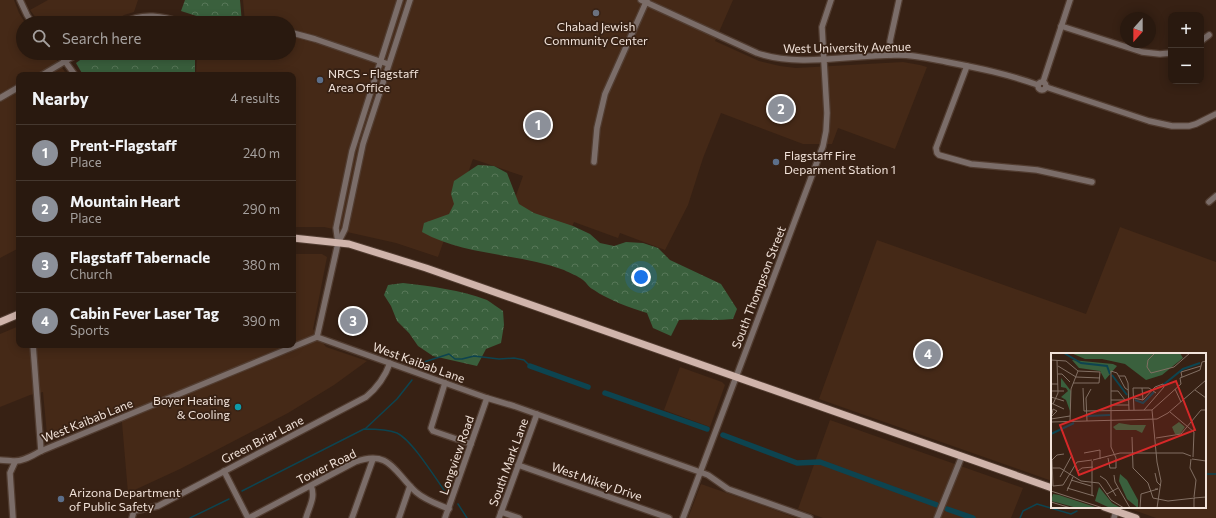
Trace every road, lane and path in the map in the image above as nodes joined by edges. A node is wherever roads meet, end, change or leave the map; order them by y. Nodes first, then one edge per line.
1 (20, 0) edge
2 (400, 0) edge
3 (410, 0) edge
4 (831, 0) edge
5 (899, 0) edge
6 (1070, 0) edge
7 (645, 1) edge
8 (27, 16) edge
9 (1061, 26) junction
10 (296, 34) edge
11 (1209, 35) dead end
12 (1204, 39) edge
13 (1168, 53) edge
14 (891, 55) junction
15 (824, 59) junction
16 (69, 60) edge
17 (380, 61) junction
18 (66, 62) junction
19 (388, 64) junction
20 (967, 66) junction
21 (48, 72) edge
22 (73, 72) edge
23 (1043, 84) junction
24 (16, 89) edge
25 (0, 98) edge
26 (1216, 114) edge
27 (594, 162) dead end
28 (1092, 182) dead end
29 (1216, 196) edge
30 (1209, 202) dead end
31 (296, 238) edge
32 (338, 243) junction
33 (16, 315) edge
34 (0, 322) edge
35 (317, 337) junction
36 (296, 346) edge
37 (33, 348) edge
38 (290, 348) edge
39 (390, 363) junction
40 (736, 377) junction
41 (445, 384) junction
42 (487, 398) junction
43 (537, 414) junction
44 (471, 444) junction
45 (41, 451) junction
46 (962, 456) junction
47 (373, 458) junction
48 (0, 460) edge
49 (15, 462) junction
50 (518, 465) junction
51 (224, 471) junction
52 (700, 472) junction
53 (311, 486) junction
54 (410, 486) junction
55 (1051, 488) edge
56 (1105, 508) edge
57 (449, 509) junction
58 (501, 512) junction
59 (1115, 515) edge
60 (13, 518) edge
61 (132, 518) edge
62 (248, 518) edge
63 (306, 518) edge
64 (352, 518) edge
65 (399, 518) edge
66 (445, 518) edge
67 (499, 518) edge
68 (519, 518) edge
69 (669, 518) edge
70 (683, 518) edge
71 (810, 518) edge
72 (937, 518) edge
73 (1136, 518) edge

1 - 8 street
2 - 17 street
3 - 19 street
4 - 15 street, South Thompson Street
5 - 14 street
6 - 9 street
7 - 15 street, West University Avenue
7 - 27 street
9 - 13 street
9 - 23 street
10 - 17 street
11 - 12 street
14 - 15 street, West University Avenue
14 - 20 street, West University Avenue
15 - 40 street, South Thompson Street
16 - 18 street
17 - 19 street
17 - 32 street
18 - 21 street
18 - 22 street
19 - 32 street
20 - 23 street, West University Avenue
20 - 28 street
23 - 26 street, West University Avenue
24 - 25 street
29 - 30 street
31 - 32 main road
32 - 35 street
32 - 40 main road
33 - 34 main road
35 - 36 street, West Kaibab Lane
35 - 39 street, West Kaibab Lane
37 - 45 street
38 - 45 street, West Kaibab Lane
39 - 41 street, West Kaibab Lane
39 - 51 street, Green Briar Lane
40 - 46 main road
40 - 52 street, South Thompson Street
41 - 42 street, West Kaibab Lane
41 - 44 street
42 - 43 street, West Kaibab Lane
42 - 44 street, Longview Road
43 - 50 street, South Mark Lane
43 - 52 street, West Kaibab Lane
44 - 57 street, Longview Road
45 - 49 street, West Kaibab Lane
46 - 55 main road
46 - 72 street
47 - 53 street, Tower Road
47 - 54 street, Tower Road
47 - 64 street
48 - 49 street, West Kaibab Lane
49 - 60 street
50 - 58 street, South Mark Lane
50 - 69 street, West Mikey Drive
51 - 61 street, Green Briar Lane
51 - 62 street
52 - 70 street, South Thompson Street
52 - 71 street, West Kaibab Lane
53 - 62 street, Tower Road
53 - 63 street
54 - 57 street, Tower Road
54 - 65 street
56 - 59 main road
57 - 66 street, Longview Road
58 - 67 street, South Mark Lane
58 - 68 street
59 - 73 main road

